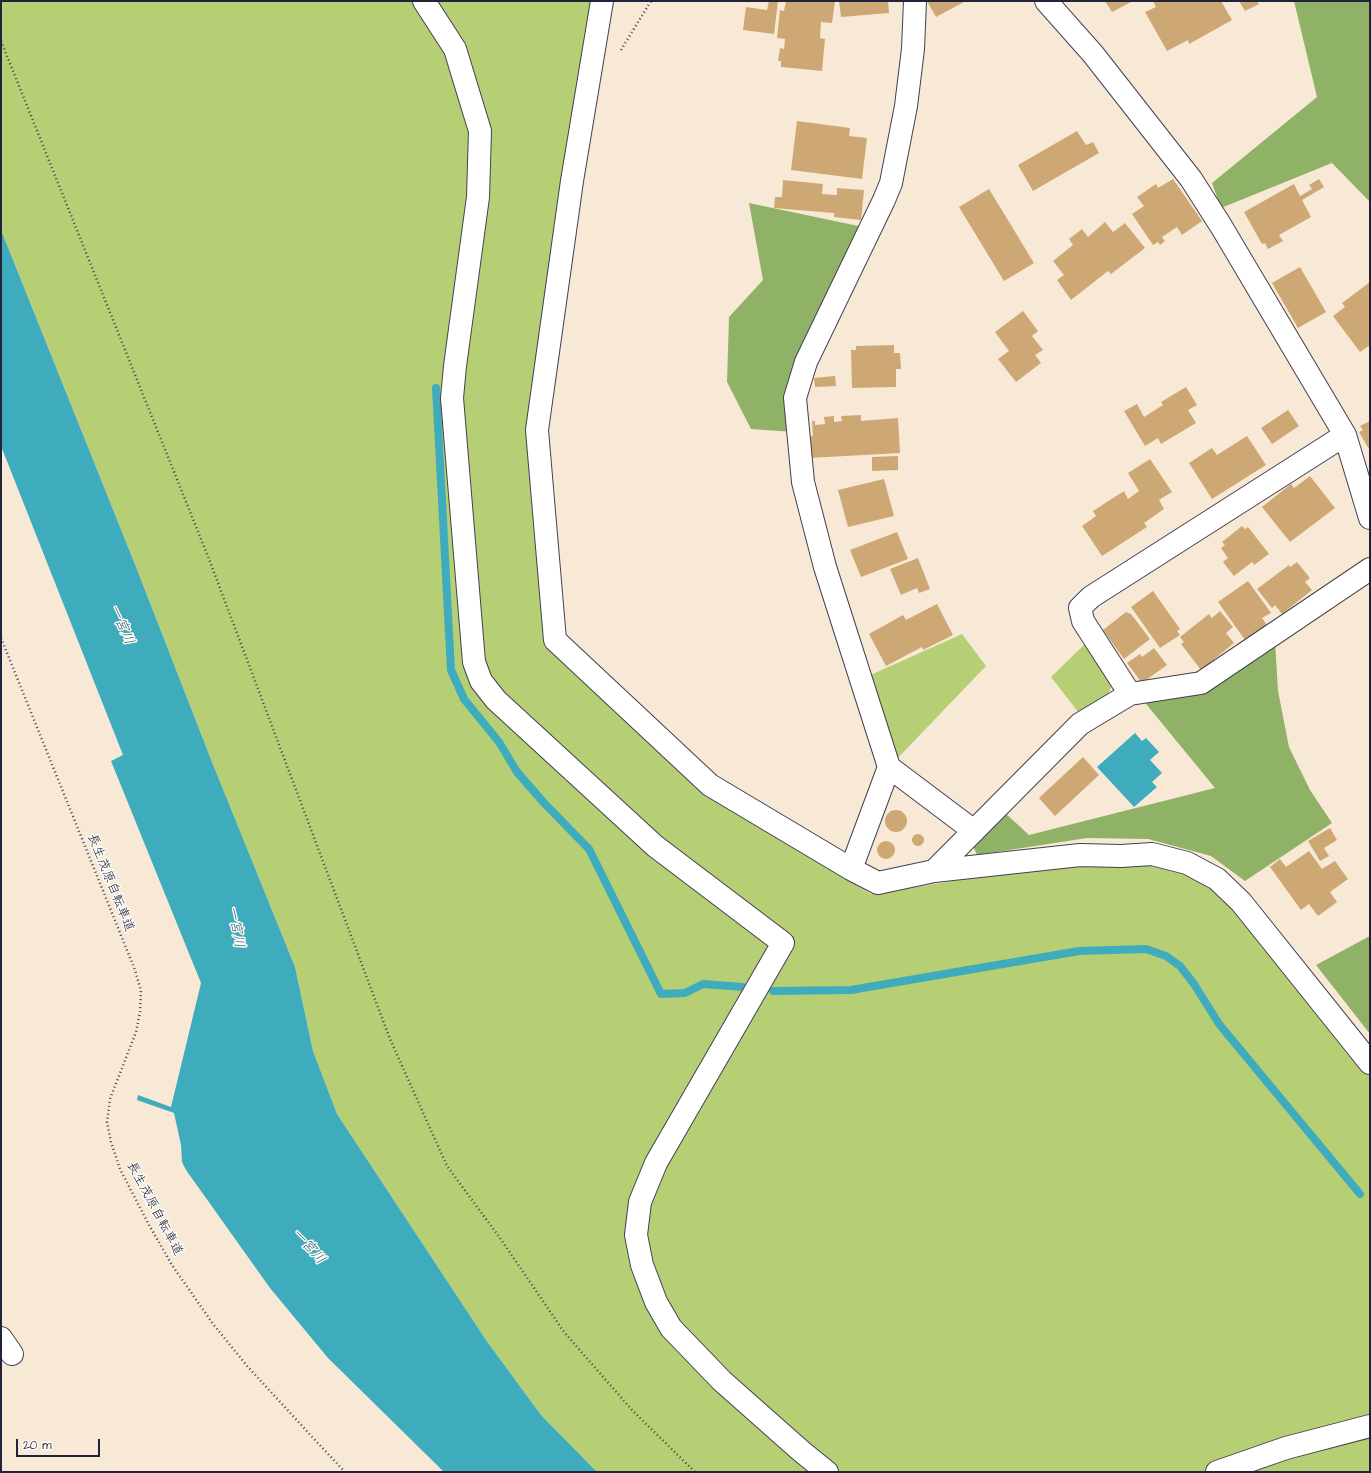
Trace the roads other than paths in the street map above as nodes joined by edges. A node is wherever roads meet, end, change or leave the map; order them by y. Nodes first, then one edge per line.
1 (424, 1) edge
2 (602, 1) edge
3 (915, 1) edge
4 (1046, 1) edge
5 (1345, 434) junction
6 (1370, 518) edge
7 (1370, 569) edge
8 (1130, 694) junction
9 (889, 767) junction
10 (974, 831) junction
11 (851, 869) junction
12 (934, 871) junction
13 (1370, 1063) edge
14 (1370, 1426) edge
15 (827, 1472) edge
16 (1217, 1472) edge

1 - 15 street
2 - 11 street
3 - 9 street
4 - 5 street
5 - 6 street
5 - 8 street
7 - 8 street
8 - 10 street
9 - 10 street
9 - 11 street
10 - 12 street
11 - 12 street
12 - 13 street
14 - 16 street

